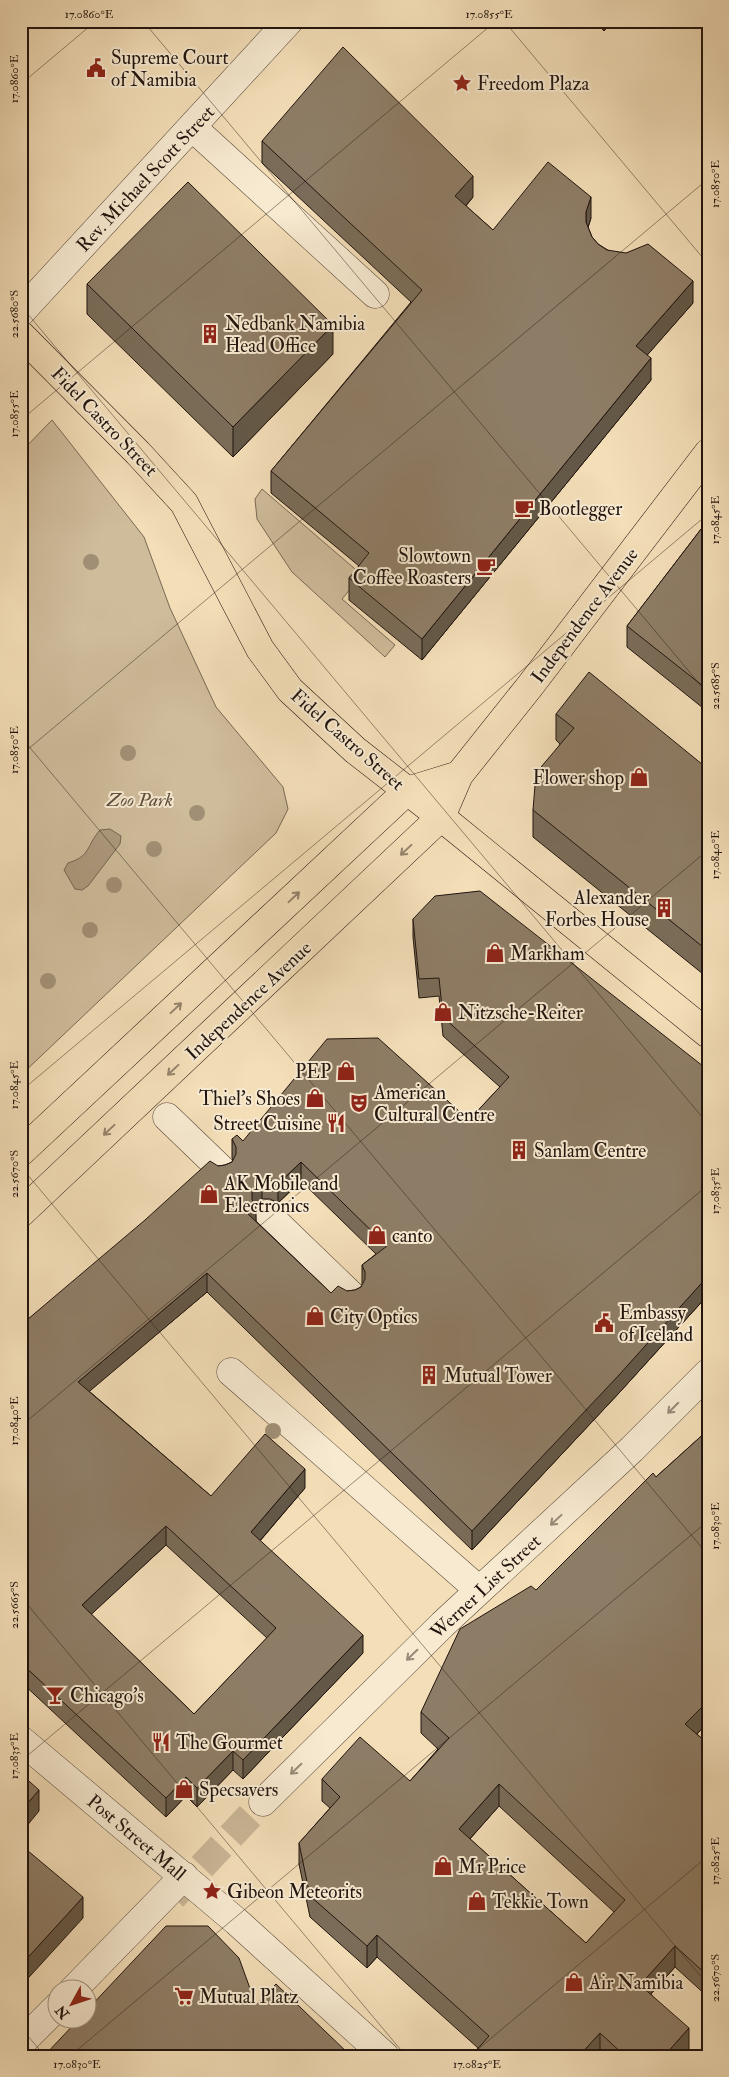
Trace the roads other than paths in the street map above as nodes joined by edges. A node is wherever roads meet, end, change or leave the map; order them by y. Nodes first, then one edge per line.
1 (289, 21) edge
2 (192, 127) junction
3 (375, 294) dead end
4 (21, 312) edge
5 (21, 335) edge
6 (708, 453) edge
7 (459, 775) junction
8 (407, 791) junction
9 (441, 817) junction
10 (708, 1034) edge
11 (167, 1117) dead end
12 (21, 1152) edge
13 (221, 1169) edge
14 (21, 1213) edge
15 (267, 1214) dead end
16 (350, 1294) edge
17 (230, 1372) dead end
18 (708, 1373) edge
19 (479, 1590) junction
20 (21, 1740) edge
21 (263, 1802) tunnel mouth
22 (184, 1876) junction
23 (83, 1980) edge
24 (48, 2016) edge
25 (21, 2043) edge
26 (385, 2056) edge

1 - 2 street, Rev. Michael Scott Street
2 - 3 street
2 - 4 street, Rev. Michael Scott Street
5 - 8 main road, Fidel Castro Street
6 - 7 main road, Independence Avenue
7 - 8 main road
7 - 9 main road, Independence Avenue
8 - 9 main road, Fidel Castro Street
12 -> 8 main road
9 - 10 main road, Fidel Castro Street
9 -> 14 main road, Independence Avenue
11 - 13 street
15 - 16 street
17 - 19 street
18 -> 19 street, Werner List Street
19 -> 21 street, Werner List Street
20 - 22 street, Post Street Mall
22 - 23 street
22 - 26 street, Post Street Mall
24 - 25 street

